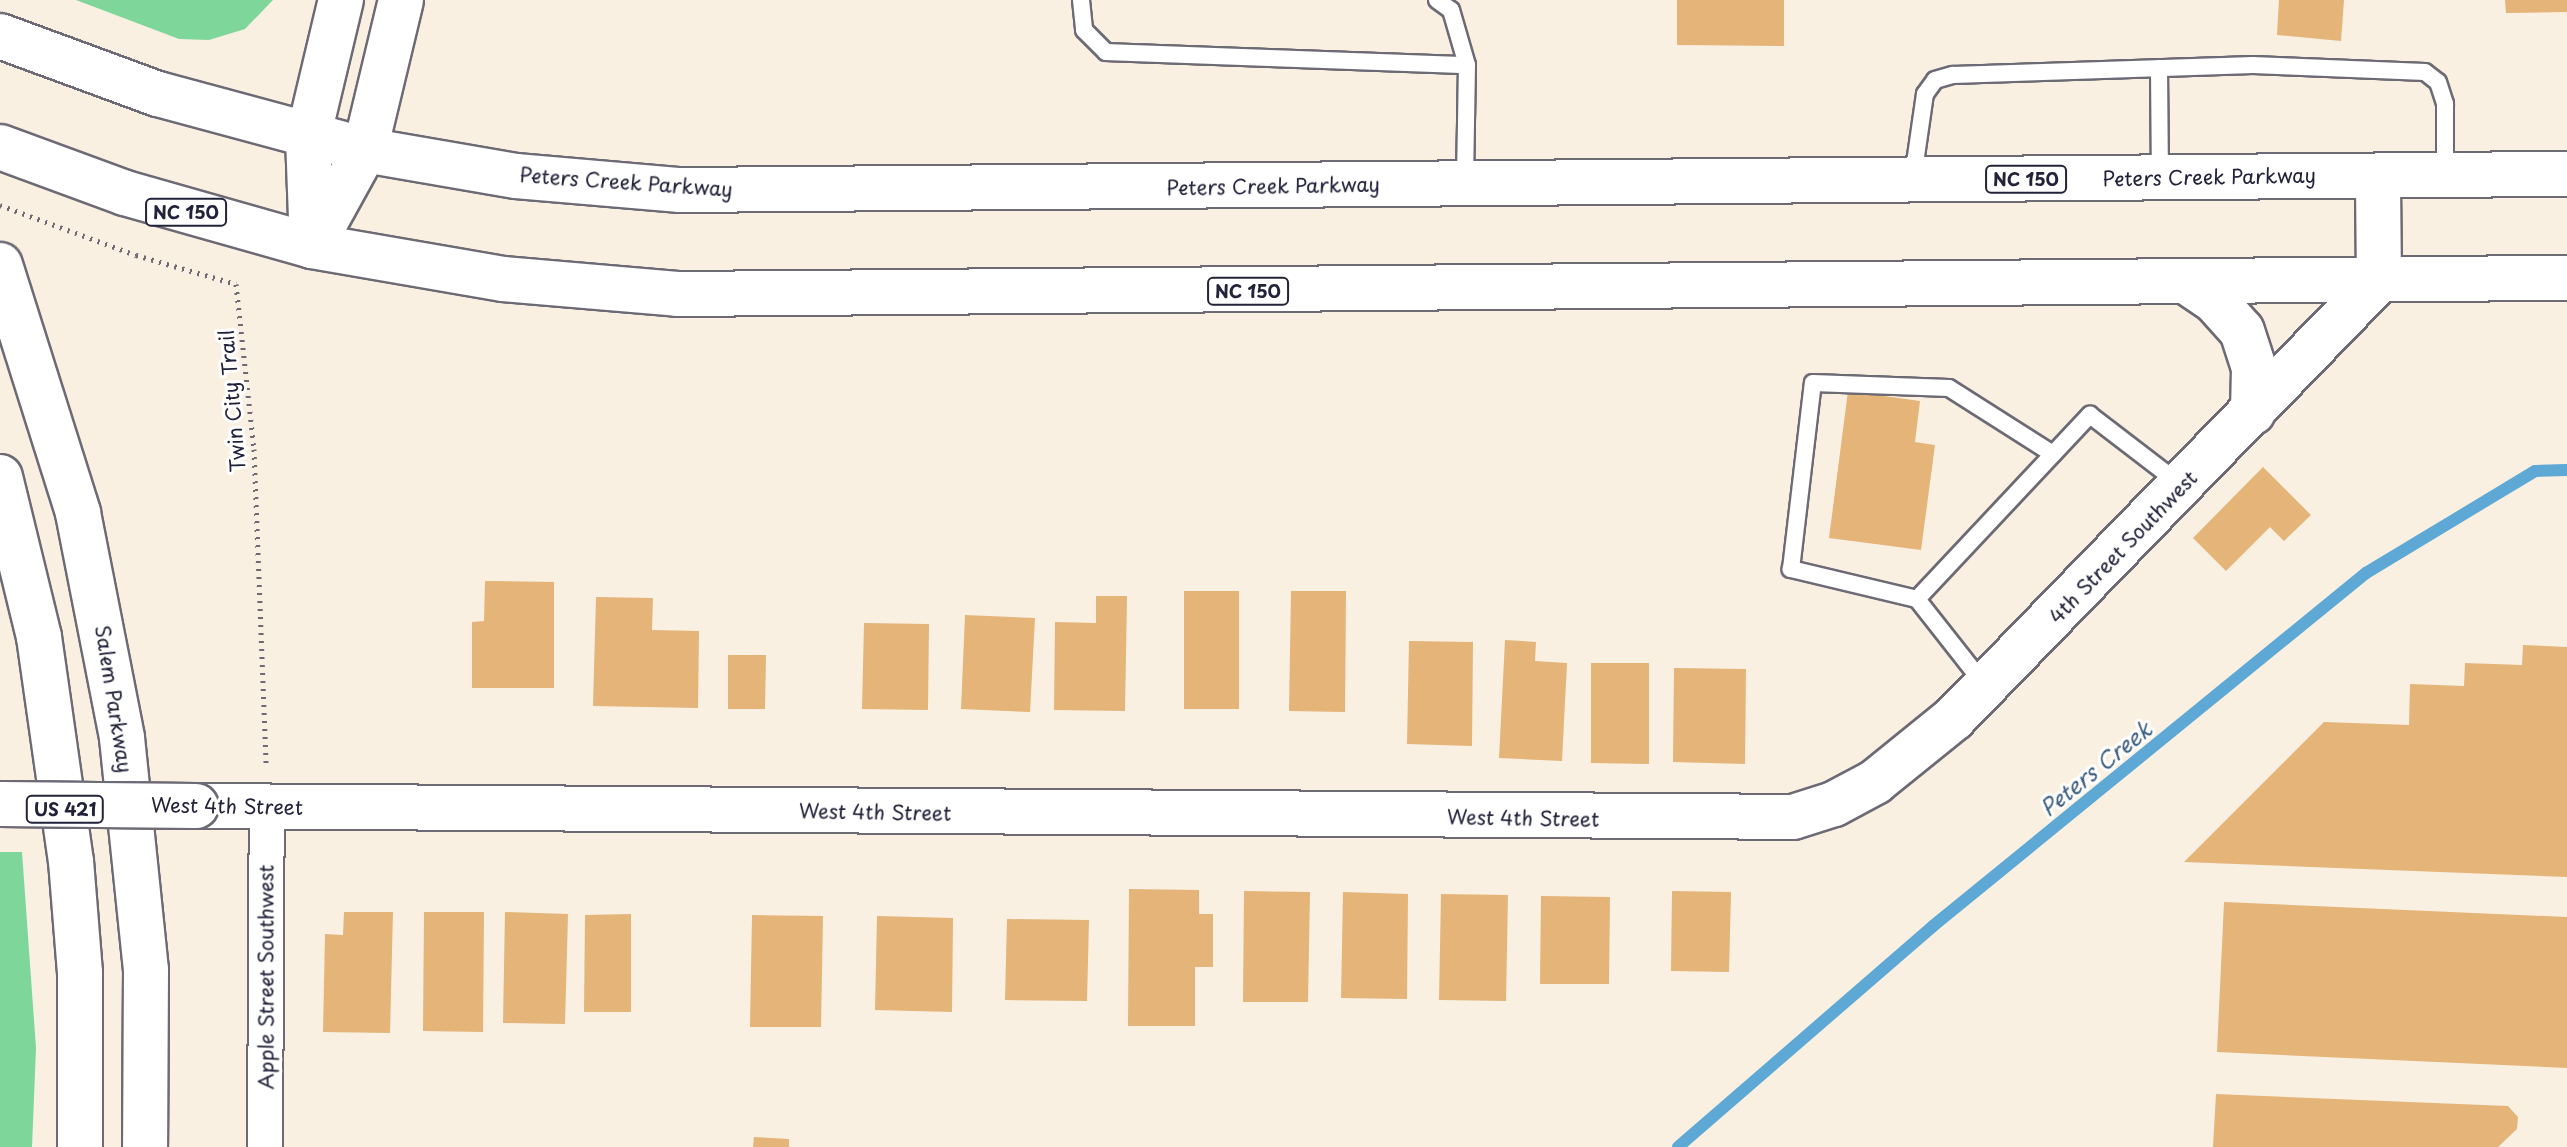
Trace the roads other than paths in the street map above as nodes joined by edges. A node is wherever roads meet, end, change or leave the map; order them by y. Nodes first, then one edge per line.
1 (341, 0) edge
2 (401, 0) edge
3 (1081, 0) edge
4 (1437, 0) edge
5 (3, 37) edge
6 (1467, 65) junction
7 (2159, 68) junction
8 (308, 138) junction
9 (0, 147) edge
10 (365, 150) junction
11 (2567, 174) edge
12 (2445, 175) junction
13 (2378, 176) junction
14 (2160, 178) junction
15 (1913, 180) junction
16 (1465, 184) junction
17 (312, 246) junction
18 (0, 265) edge
19 (2567, 278) edge
20 (2379, 280) junction
21 (2187, 282) junction
22 (2253, 412) junction
23 (2053, 454) junction
24 (0, 477) edge
25 (2181, 486) junction
26 (1917, 599) junction
27 (1986, 688) junction
28 (267, 786) junction
29 (1, 804) edge
30 (1751, 820) joint
31 (80, 1147) edge
32 (145, 1147) edge
33 (265, 1147) edge

1 - 8 main road
2 - 10 main road
3 - 6 lane
4 - 6 lane
5 - 8 main road, Peters Creek Parkway
6 - 16 lane
7 - 12 lane
7 - 14 lane
7 - 15 lane
8 - 10 main road, Peters Creek Parkway
8 - 17 main road
9 - 17 main road, NC 150
10 - 16 main road, Peters Creek Parkway / NC 150
10 - 17 main road
11 - 12 main road, Peters Creek Parkway / NC 150
12 - 13 main road, Peters Creek Parkway / NC 150
13 - 14 main road, Peters Creek Parkway / NC 150
13 - 20 main road
14 - 15 main road, Peters Creek Parkway / NC 150
15 - 16 main road, Peters Creek Parkway / NC 150
17 - 21 main road, NC 150
18 - 32 main road, Salem Parkway / US 421
19 - 20 main road, NC 150
20 - 21 main road, NC 150
20 - 22 main road, 4th Street Southwest
21 - 22 main road
22 - 25 main road, 4th Street Southwest
23 - 25 lane
23 - 26 lane
23 - 26 lane
24 - 31 main road, US 421
25 - 27 main road, 4th Street Southwest
26 - 27 lane
27 - 30 main road, 4th Street Southwest
28 - 29 main road, West 4th Street, bridge
28 - 30 main road, West 4th Street
28 - 33 street, Apple Street Southwest

